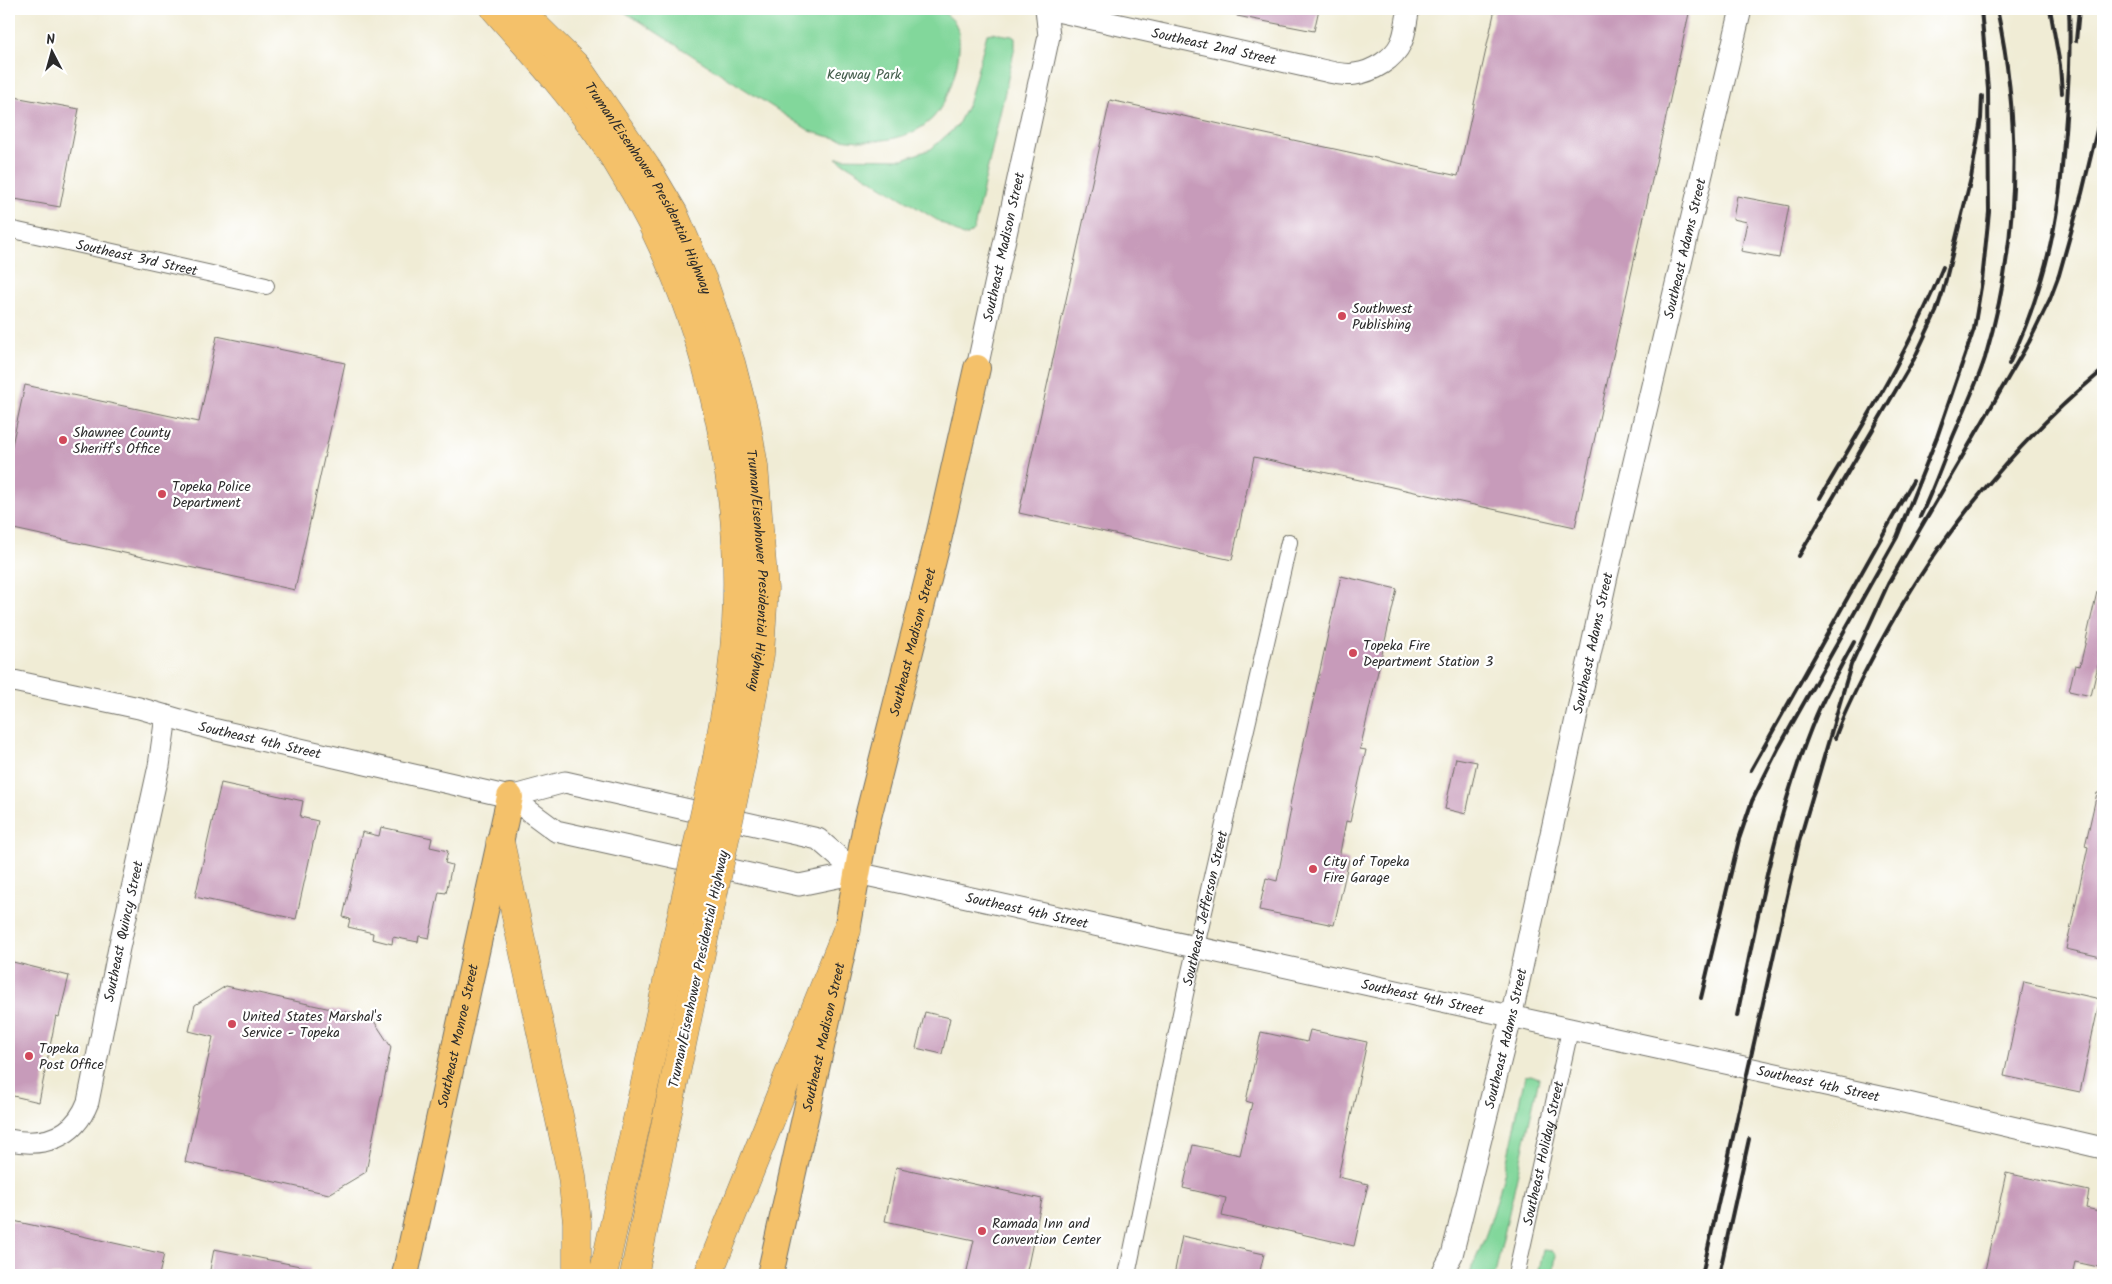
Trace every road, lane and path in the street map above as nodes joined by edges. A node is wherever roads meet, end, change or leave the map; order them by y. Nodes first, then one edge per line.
1 (495, 9) edge
2 (518, 9) edge
3 (1047, 9) edge
4 (1409, 9) edge
5 (1741, 9) edge
6 (9, 229) edge
7 (266, 286) dead end
8 (977, 368) joint
9 (1289, 542) dead end
10 (9, 680) edge
11 (166, 716) junction
12 (729, 761) junction
13 (510, 797) junction
14 (500, 842) junction
15 (858, 872) junction
16 (693, 923) junction
17 (847, 930) junction
18 (1196, 948) junction
19 (1511, 1018) junction
20 (1570, 1030) junction
21 (9, 1140) edge
22 (2103, 1148) edge
23 (404, 1275) edge
24 (577, 1275) edge
25 (603, 1275) edge
26 (634, 1275) edge
27 (708, 1275) edge
28 (770, 1275) edge
29 (1126, 1275) edge
30 (1441, 1275) edge
31 (1516, 1275) edge

1 - 12 highway, Truman/Eisenhower Presidential Highway
2 - 12 highway, Truman/Eisenhower Presidential Highway
3 - 4 street, Southeast 2nd Street
3 - 8 street, Southeast Madison Street
5 - 19 street, Southeast Adams Street
6 - 7 street, Southeast 3rd Street
8 - 15 main road, Southeast Madison Street
9 - 18 street, Southeast Jefferson Street
10 - 11 street, Southeast 4th Street
11 - 13 street, Southeast 4th Street
11 - 21 street, Southeast Quincy Street
12 - 16 highway, Truman/Eisenhower Presidential Highway, bridge
13 - 14 main road, Southeast Monroe Street
13 - 15 street, Southeast 4th Street
13 - 15 street, Southeast 4th Street
14 - 23 main road, Southeast Monroe Street
14 - 24 highway
15 - 17 main road, Southeast Madison Street
15 - 18 street, Southeast 4th Street
16 - 25 highway, Truman/Eisenhower Presidential Highway
16 - 26 highway, Truman/Eisenhower Presidential Highway
17 - 27 highway
17 - 28 main road, Southeast Madison Street
18 - 19 street, Southeast 4th Street
18 - 29 street, Southeast Jefferson Street
19 - 20 street, Southeast 4th Street
19 - 30 street, Southeast Adams Street
20 - 22 street, Southeast 4th Street
20 - 31 street, Southeast Holiday Street

